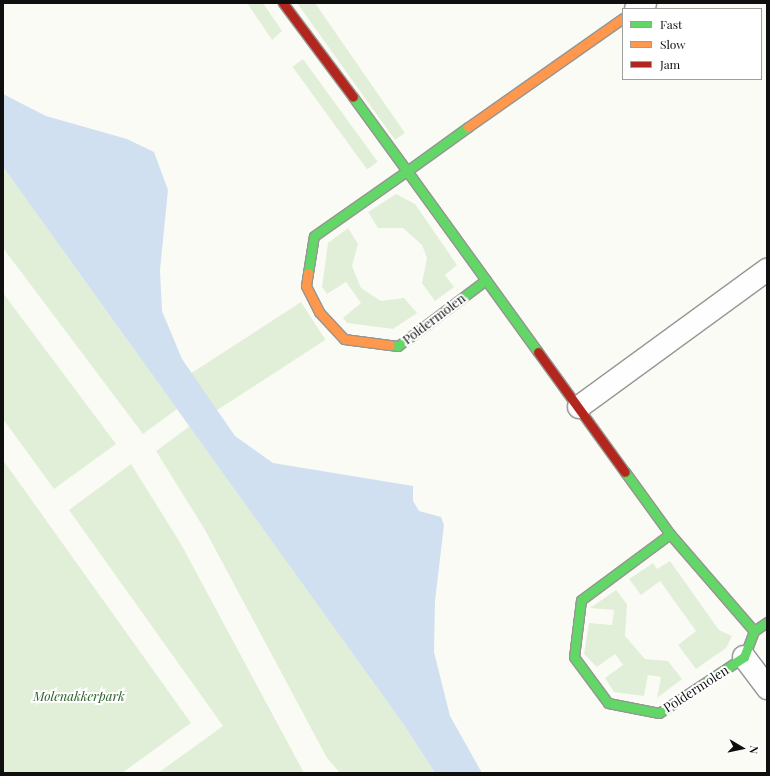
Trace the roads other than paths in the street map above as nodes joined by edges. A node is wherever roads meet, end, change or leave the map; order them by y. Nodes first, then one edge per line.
1 (283, 3) edge
2 (622, 19) edge
3 (407, 171) junction
4 (767, 270) edge
5 (486, 280) junction
6 (579, 408) junction
7 (670, 534) junction
8 (767, 622) edge
9 (754, 630) junction
10 (744, 657) junction
11 (767, 688) edge

1 - 3 street
2 - 3 street, Poldermolen
3 - 5 street
3 - 5 street, Poldermolen
4 - 6 street
5 - 6 street
6 - 7 street
7 - 9 street
7 - 10 street, Poldermolen
8 - 9 street
9 - 10 street
10 - 11 street

